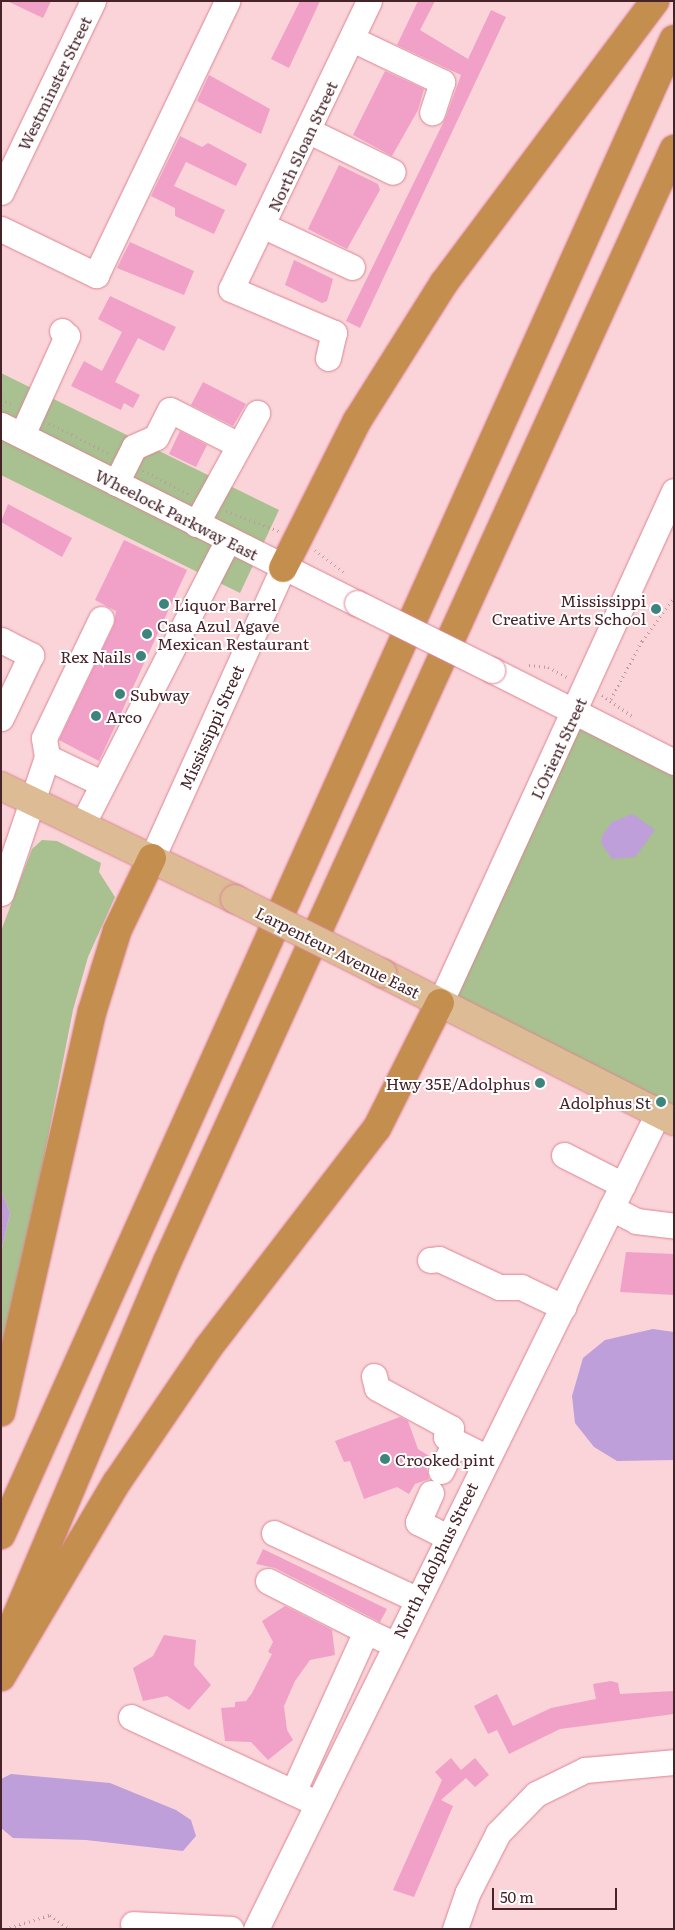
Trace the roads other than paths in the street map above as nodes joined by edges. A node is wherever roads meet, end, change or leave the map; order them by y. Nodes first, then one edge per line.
1 (93, 1) edge
2 (227, 1) edge
3 (370, 1) edge
4 (654, 1) edge
5 (352, 39) junction
6 (674, 39) edge
7 (432, 112) dead end
8 (309, 131) junction
9 (674, 149) edge
10 (392, 172) dead end
11 (1, 192) edge
12 (264, 226) junction
13 (1, 229) edge
14 (352, 267) dead end
15 (62, 331) dead end
16 (328, 358) dead end
17 (256, 413) dead end
18 (11, 430) edge
19 (239, 445) junction
20 (116, 483) junction
21 (674, 492) edge
22 (196, 524) junction
23 (228, 540) junction
24 (283, 568) junction
25 (101, 619) dead end
26 (1, 640) edge
27 (574, 712) junction
28 (1, 718) edge
29 (48, 758) junction
30 (674, 762) edge
31 (103, 784) junction
32 (1, 786) edge
33 (35, 802) junction
34 (82, 825) junction
35 (152, 858) junction
36 (1, 894) edge
37 (440, 1003) junction
38 (666, 1117) edge
39 (564, 1155) dead end
40 (623, 1185) junction
41 (612, 1208) junction
42 (674, 1226) edge
43 (430, 1260) dead end
44 (563, 1307) junction
45 (374, 1376) dead end
46 (1, 1412) edge
47 (455, 1442) junction
48 (486, 1457) junction
49 (274, 1532) dead end
50 (1, 1535) edge
51 (446, 1536) junction
52 (268, 1581) dead end
53 (416, 1599) junction
54 (366, 1631) junction
55 (394, 1644) junction
56 (1, 1653) edge
57 (1, 1677) edge
58 (130, 1717) dead end
59 (674, 1762) edge
60 (293, 1792) junction
61 (317, 1803) junction
62 (133, 1924) dead end
63 (231, 1929) edge
64 (256, 1929) edge
65 (455, 1929) edge

1 - 11 street, Westminster Street
2 - 13 street
3 - 5 street, North Sloan Street
4 - 24 highway
5 - 7 street
5 - 8 street, North Sloan Street
6 - 50 highway
8 - 10 street
8 - 12 street, North Sloan Street
9 - 56 highway
12 - 14 street
12 - 16 street, North Sloan Street
15 - 18 street
17 - 19 street
18 - 20 street, Wheelock Parkway East
19 - 20 street
19 - 22 street
20 - 22 street, Wheelock Parkway East
21 - 27 street, L'Orient Street
22 - 23 street, Wheelock Parkway East
23 - 24 street, Wheelock Parkway East
23 - 31 street
24 - 27 street, Wheelock Parkway East, bridge
24 - 35 street, Mississippi Street
25 - 29 street
26 - 28 street
27 - 30 street, Wheelock Parkway East
27 - 37 street, L'Orient Street
29 - 31 street
29 - 33 street
31 - 34 street
32 - 33 main road, Larpenteur Avenue East
33 - 34 main road, Larpenteur Avenue East
33 - 36 street
34 - 35 main road, Larpenteur Avenue East
35 - 37 main road, Larpenteur Avenue East, bridge
35 - 46 highway
37 - 38 main road, Larpenteur Avenue East
37 - 57 highway
38 - 40 street, North Adolphus Street
39 - 40 street
40 - 41 street, North Adolphus Street
41 - 42 street
41 - 44 street, North Adolphus Street
43 - 44 street
44 - 48 street, North Adolphus Street
45 - 47 street
47 - 48 street
47 - 51 street
48 - 51 street, North Adolphus Street
49 - 53 street
51 - 53 street, North Adolphus Street
52 - 54 street
53 - 55 street, North Adolphus Street
54 - 55 street
54 - 60 street
55 - 61 street, North Adolphus Street
58 - 60 street
59 - 65 street
60 - 61 street
61 - 64 street, North Adolphus Street
62 - 63 street

